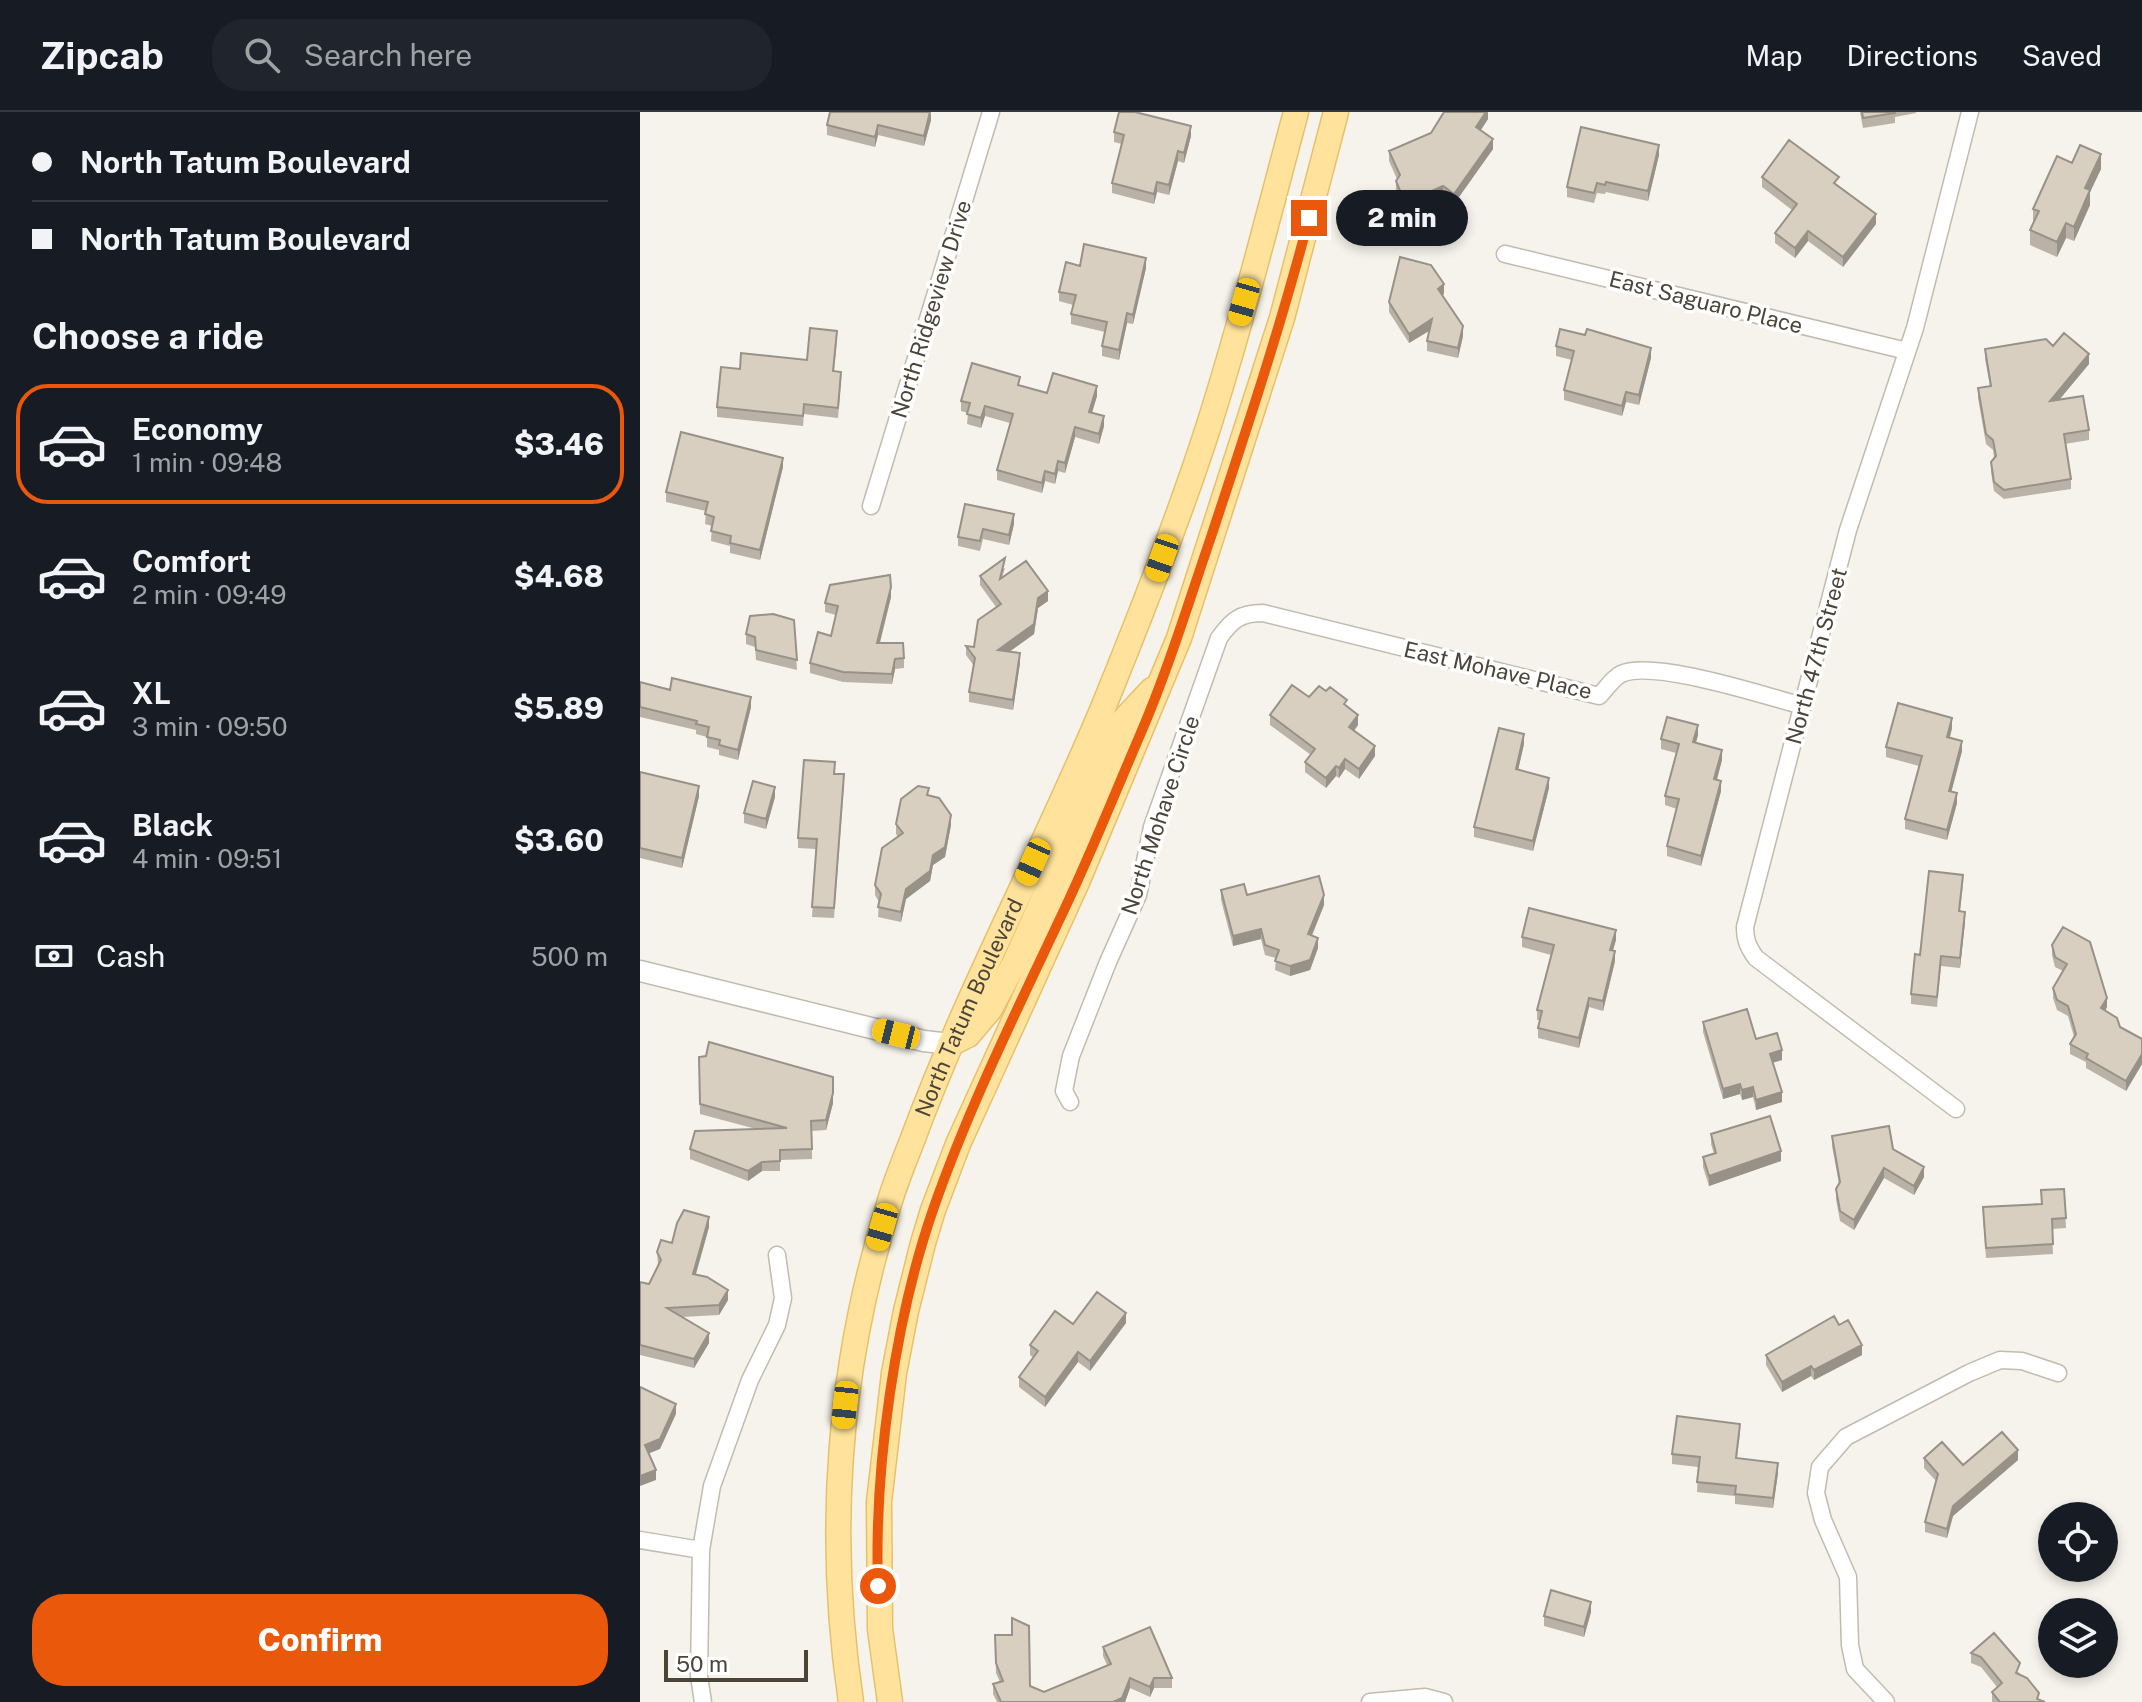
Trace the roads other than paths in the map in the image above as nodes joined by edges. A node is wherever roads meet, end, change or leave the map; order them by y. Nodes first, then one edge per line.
1 (991, 112) edge
2 (1296, 112) edge
3 (1336, 112) edge
4 (1970, 112) edge
5 (1505, 254) dead end
6 (1907, 351) junction
7 (871, 506) dead end
8 (1233, 619) joint
9 (1165, 675) junction
10 (1803, 706) junction
11 (640, 971) edge
12 (950, 1044) junction
13 (1070, 1102) dead end
14 (1956, 1109) dead end
15 (777, 1255) dead end
16 (2058, 1373) dead end
17 (640, 1540) edge
18 (701, 1550) junction
19 (703, 1702) edge
20 (851, 1702) edge
21 (890, 1702) edge
22 (1370, 1702) edge
23 (1444, 1702) edge
24 (1886, 1702) edge

1 - 7 street, North Ridgeview Drive
2 - 12 main road, North Tatum Boulevard
3 - 9 main road, North Tatum Boulevard
4 - 6 street, North 47th Street
5 - 6 street, East Saguaro Place
6 - 10 street, North 47th Street
8 - 10 street, East Mohave Place
8 - 13 street, North Mohave Circle
9 - 12 main road
9 - 21 main road, North Tatum Boulevard
10 - 14 street, North 47th Street
11 - 12 street
12 - 20 main road, North Tatum Boulevard
15 - 18 street
16 - 24 street
17 - 18 street
18 - 19 street
22 - 23 street

